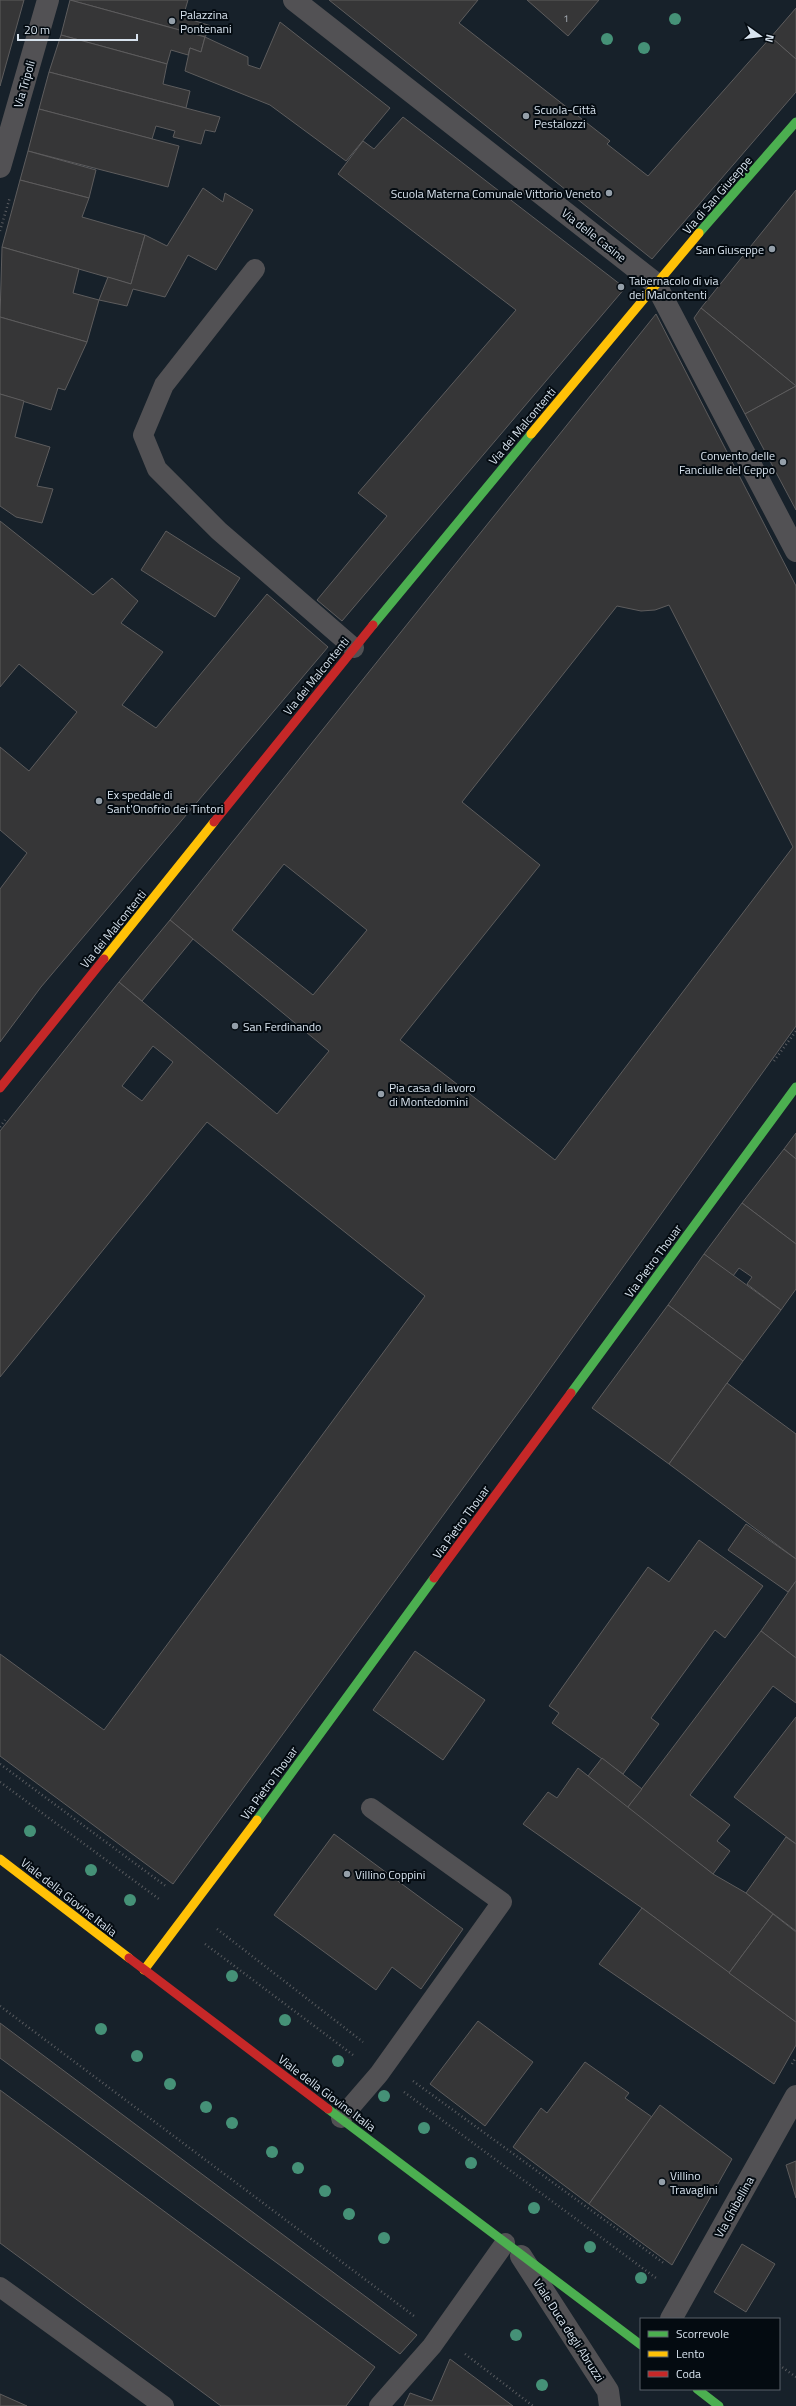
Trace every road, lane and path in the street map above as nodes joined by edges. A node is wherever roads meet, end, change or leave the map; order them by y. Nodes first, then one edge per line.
1 (48, 0) edge
2 (294, 0) edge
3 (796, 122) edge
4 (0, 167) edge
5 (255, 269) dead end
6 (655, 283) junction
7 (796, 551) edge
8 (354, 648) junction
9 (796, 1087) edge
10 (0, 1088) edge
11 (0, 1764) edge
12 (371, 1808) dead end
13 (0, 1859) edge
14 (174, 1892) dead end
15 (213, 1926) dead end
16 (144, 1970) junction
17 (0, 2006) edge
18 (388, 2061) junction
19 (796, 2096) edge
20 (341, 2118) junction
21 (513, 2250) junction
22 (667, 2266) dead end
23 (0, 2287) edge
24 (672, 2318) edge
25 (439, 2335) junction
26 (640, 2344) edge
27 (780, 2366) edge
28 (796, 2377) edge
29 (698, 2390) edge
30 (164, 2406) edge
31 (379, 2406) edge
32 (533, 2406) edge
33 (610, 2406) edge
34 (719, 2406) edge

1 - 4 street, Via Tripoli
2 - 6 street, Via delle Casine
3 - 6 street, Via di San Giuseppe
5 - 8 lane
6 - 7 street, Via delle Casine
6 - 8 street, Via dei Malcontenti
8 - 10 street, Via dei Malcontenti
9 - 16 street, Via Pietro Thouar
11 - 14 path
12 - 18 lane
13 - 16 street, Viale della Giovine Italia
15 - 18 path
16 - 20 street, Viale della Giovine Italia
17 - 25 path
18 - 20 lane
18 - 22 path
19 - 24 street, Via Ghibellina
20 - 21 street, Viale della Giovine Italia
21 - 25 lane
21 - 26 street, Viale della Giovine Italia
21 - 33 street, Viale Duca degli Abruzzi
23 - 30 lane
25 - 31 lane
25 - 32 path
27 - 28 path
29 - 34 street

